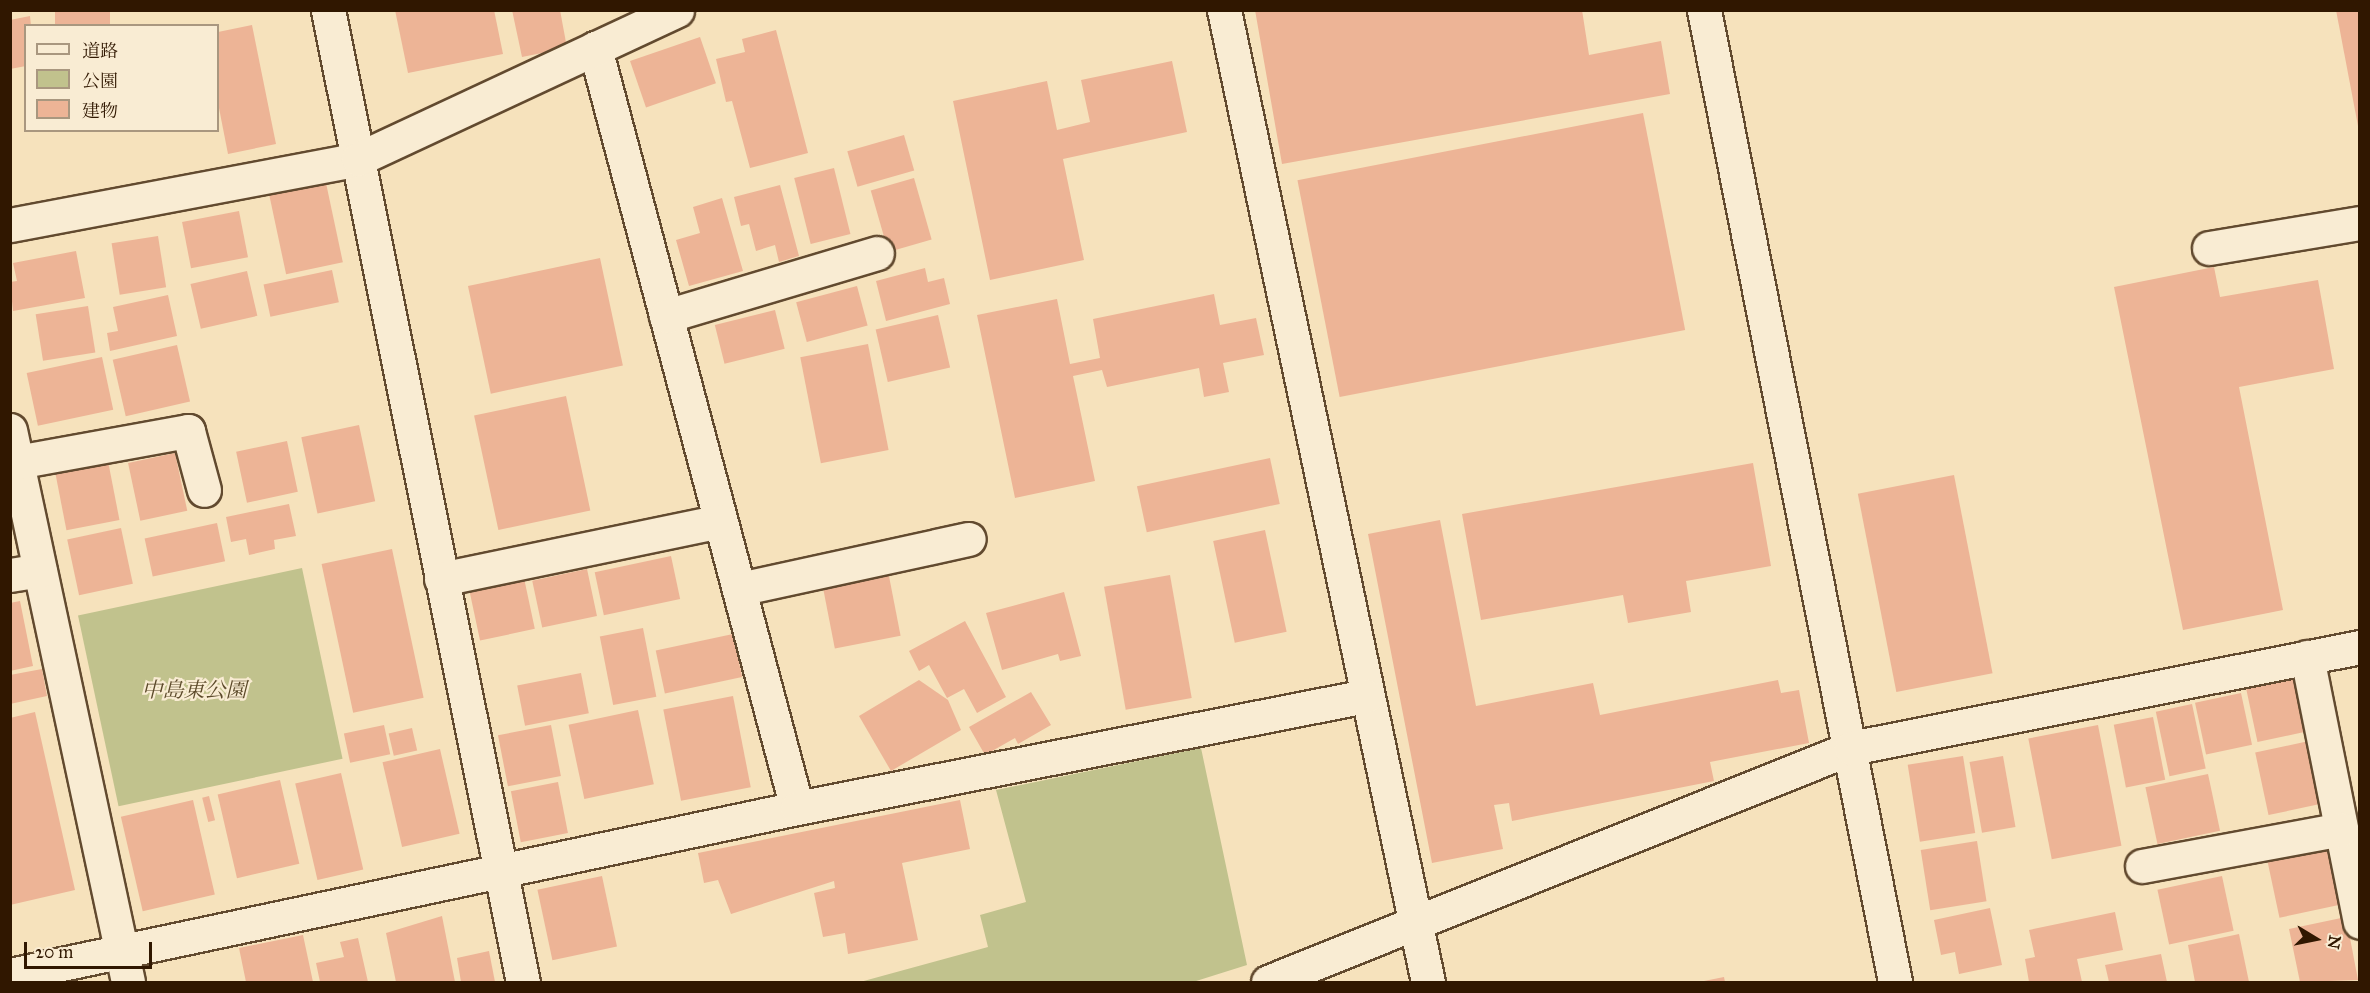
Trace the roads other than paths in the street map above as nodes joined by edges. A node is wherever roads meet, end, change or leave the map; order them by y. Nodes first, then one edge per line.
1 (327, 10) edge
2 (676, 10) edge
3 (1224, 10) edge
4 (1704, 10) edge
5 (595, 48) junction
6 (358, 159) junction
7 (2360, 223) edge
8 (10, 225) edge
9 (2209, 248) dead end
10 (876, 253) dead end
11 (666, 316) junction
12 (10, 430) edge
13 (16, 473) edge
14 (204, 490) dead end
15 (720, 521) junction
16 (969, 539) dead end
17 (25, 572) edge
18 (441, 579) junction
19 (739, 589) junction
20 (2360, 647) edge
21 (2307, 657) junction
22 (1366, 696) junction
23 (1851, 747) junction
24 (797, 808) junction
25 (2341, 829) junction
26 (2142, 866) dead end
27 (499, 871) junction
28 (1417, 920) junction
29 (2360, 922) edge
30 (125, 967) edge
31 (10, 975) edge
32 (523, 982) edge
33 (1268, 982) edge
34 (1428, 982) edge
35 (1895, 982) edge

1 - 6 street
2 - 5 street
3 - 22 street
4 - 23 street
5 - 6 street
5 - 11 street
6 - 8 street
6 - 18 street
7 - 9 street
10 - 11 street
11 - 15 street
12 - 13 street
13 - 14 street
13 - 17 street
15 - 18 street
15 - 19 street
16 - 19 street
17 - 30 street
18 - 27 street
19 - 24 street
20 - 21 street
21 - 23 street
21 - 25 street
22 - 24 street
22 - 28 street
23 - 28 street
23 - 35 street
24 - 27 street
25 - 26 street
25 - 29 street
27 - 30 street
27 - 32 street
28 - 33 street
28 - 34 street
30 - 31 street

